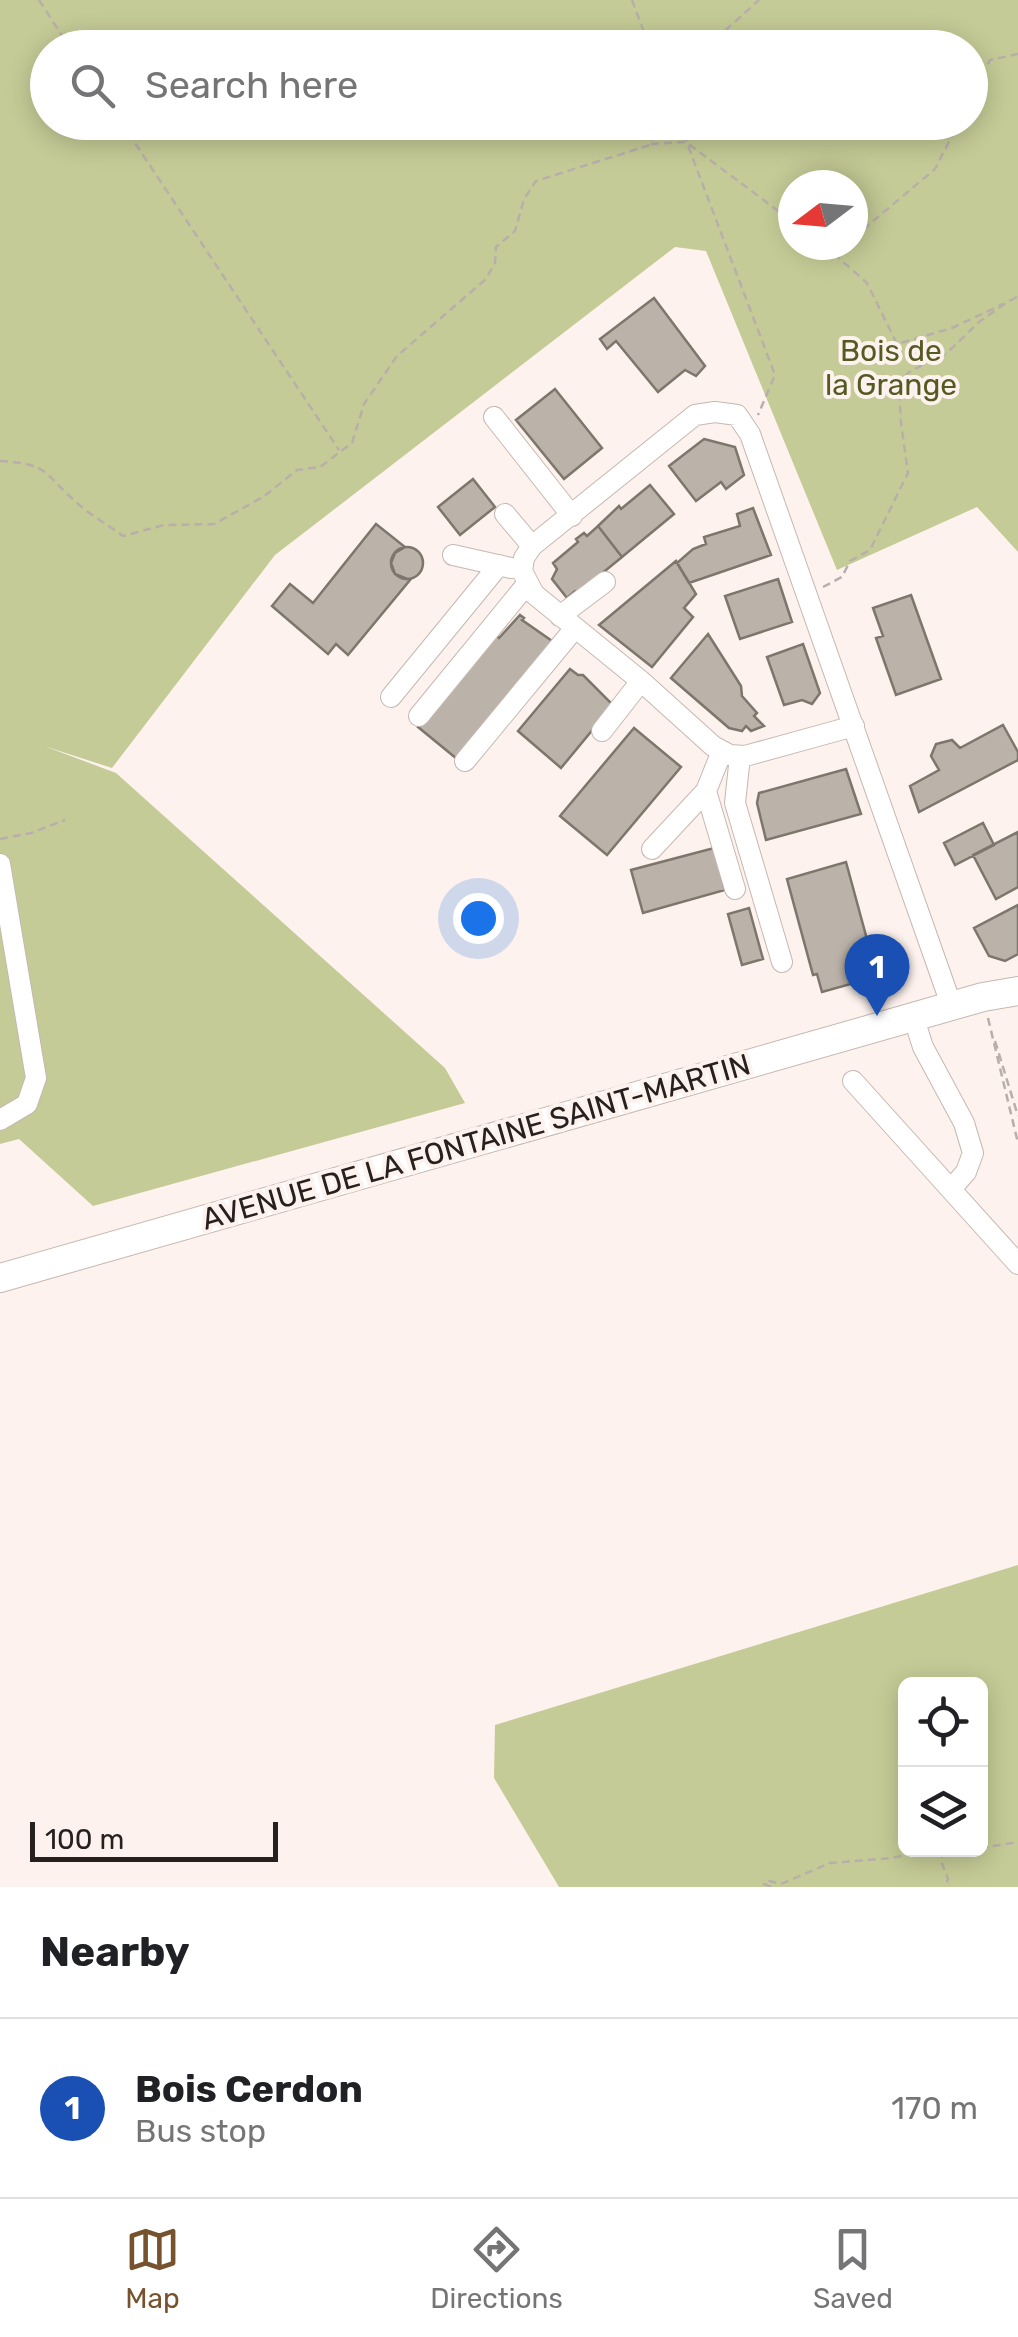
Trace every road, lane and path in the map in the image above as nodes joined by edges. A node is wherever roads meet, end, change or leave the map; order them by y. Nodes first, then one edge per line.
1 (39, 0) edge
2 (632, 0) edge
3 (758, 0) edge
4 (58, 30) edge
5 (643, 30) edge
6 (726, 30) edge
7 (1018, 54) edge
8 (988, 64) edge
9 (132, 140) edge
10 (652, 140) edge
11 (950, 140) edge
12 (686, 142) junction
13 (650, 144) junction
14 (778, 211) edge
15 (868, 225) edge
16 (842, 260) edge
17 (1018, 296) edge
18 (1010, 300) junction
19 (494, 418) dead end
20 (750, 434) junction
21 (340, 452) junction
22 (0, 461) edge
23 (505, 514) dead end
24 (572, 516) junction
25 (532, 546) junction
26 (453, 555) dead end
27 (500, 565) junction
28 (525, 578) junction
29 (605, 582) dead end
30 (808, 596) junction
31 (567, 622) junction
32 (641, 681) junction
33 (391, 696) dead end
34 (419, 716) dead end
35 (854, 726) junction
36 (602, 731) dead end
37 (731, 754) junction
38 (465, 760) dead end
39 (706, 791) junction
40 (65, 820) dead end
41 (0, 839) edge
42 (652, 849) dead end
43 (0, 864) edge
44 (735, 889) dead end
45 (782, 962) dead end
46 (1018, 991) edge
47 (952, 1007) junction
48 (914, 1019) junction
49 (853, 1081) dead end
50 (1018, 1116) edge
51 (0, 1120) edge
52 (1018, 1143) edge
53 (951, 1189) junction
54 (1018, 1264) edge
55 (0, 1278) edge
56 (1018, 1842) edge
57 (988, 1847) edge
58 (898, 1857) edge
59 (942, 1857) edge
60 (771, 1887) edge
61 (945, 1887) edge

1 - 4 path
2 - 5 path
3 - 6 path
7 - 8 path
9 - 21 path
10 - 13 path
11 - 15 path
12 - 13 path
12 - 14 path
12 - 20 path
13 - 21 path
16 - 18 path
17 - 18 path
18 - 30 path
19 - 24 street
20 - 24 street
20 - 30 street
21 - 22 path
23 - 25 street
24 - 25 street
25 - 28 street
26 - 27 street
27 - 28 street
27 - 33 street
28 - 31 street
28 - 34 street
29 - 31 street
30 - 35 street
31 - 32 street
31 - 38 street
32 - 36 street
32 - 37 street
35 - 37 street
35 - 47 street
37 - 39 street
37 - 45 street
39 - 42 street
39 - 44 street
40 - 41 path
43 - 51 street
46 - 47 main road, AVENUE DE LA FONTAINE SAINT-MARTIN
47 - 48 main road, AVENUE DE LA FONTAINE SAINT-MARTIN
48 - 53 street
48 - 55 main road, AVENUE DE LA FONTAINE SAINT-MARTIN
49 - 53 street
50 - 52 path
53 - 54 street
56 - 57 path
58 - 60 path
59 - 61 path

